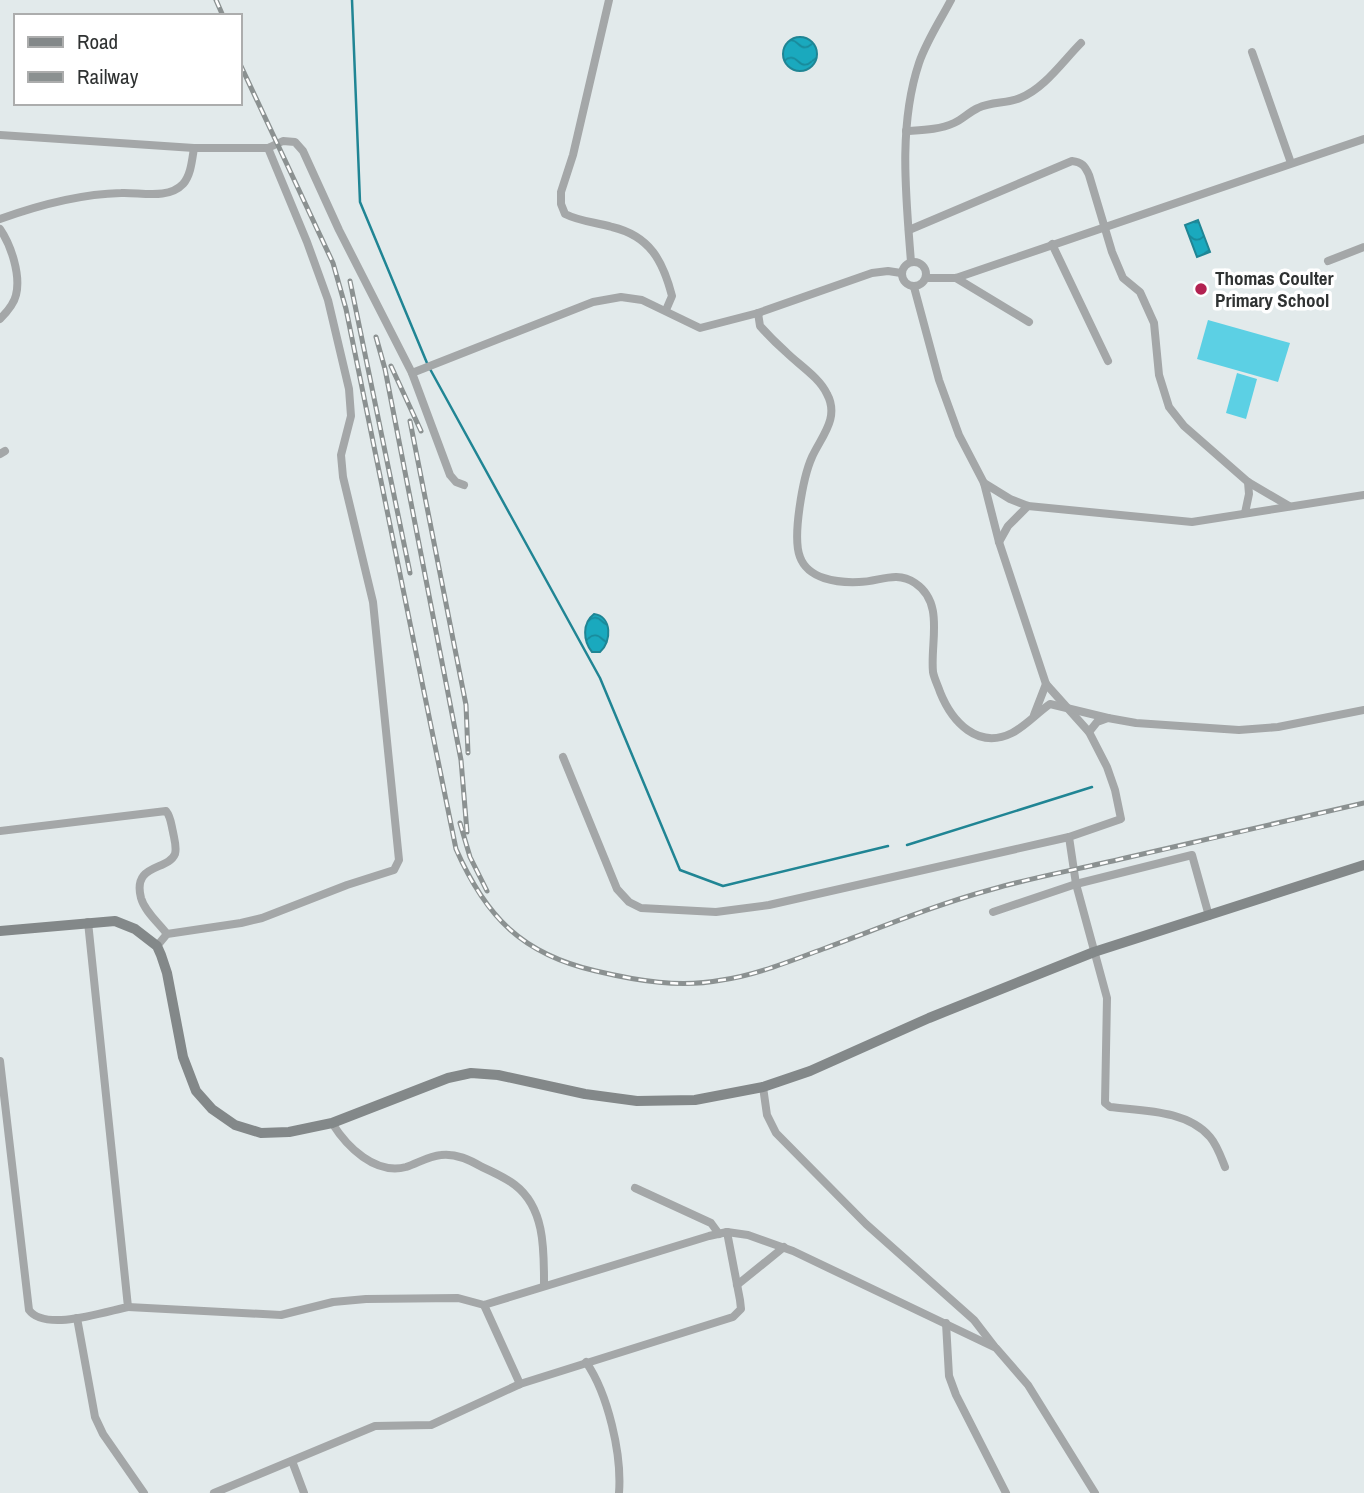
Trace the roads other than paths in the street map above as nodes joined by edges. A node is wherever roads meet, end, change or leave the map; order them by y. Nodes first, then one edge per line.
1 (609, 0) edge
2 (951, 0) edge
3 (1081, 43) dead end
4 (1252, 52) dead end
5 (906, 131) junction
6 (0, 135) edge
7 (1364, 139) edge
8 (194, 148) junction
9 (268, 148) junction
10 (1290, 163) junction
11 (0, 219) edge
12 (1104, 227) junction
13 (0, 229) edge
14 (909, 230) junction
15 (1052, 244) junction
16 (1364, 247) edge
17 (1328, 261) dead end
18 (911, 262) junction
19 (901, 273) junction
20 (926, 278) junction
21 (956, 278) junction
22 (914, 286) junction
23 (667, 310) junction
24 (758, 313) junction
25 (0, 319) edge
26 (1029, 322) dead end
27 (1108, 361) dead end
28 (412, 373) junction
29 (1248, 482) junction
30 (984, 483) junction
31 (464, 485) dead end
32 (1364, 495) edge
33 (1028, 506) junction
34 (1289, 506) junction
35 (1245, 513) junction
36 (999, 542) junction
37 (1046, 684) junction
38 (1067, 708) junction
39 (1364, 710) edge
40 (1034, 715) junction
41 (1108, 718) junction
42 (1089, 732) junction
43 (563, 757) dead end
44 (0, 831) edge
45 (1069, 836) junction
46 (1364, 865) edge
47 (1076, 884) junction
48 (993, 912) dead end
49 (1209, 916) junction
50 (88, 922) junction
51 (0, 931) edge
52 (167, 934) junction
53 (157, 946) junction
54 (1094, 952) junction
55 (0, 1060) edge
56 (763, 1087) junction
57 (332, 1124) junction
58 (1225, 1167) dead end
59 (635, 1188) dead end
60 (723, 1233) junction
61 (784, 1247) junction
62 (544, 1284) junction
63 (737, 1284) junction
64 (484, 1305) junction
65 (128, 1307) junction
66 (77, 1318) junction
67 (946, 1323) junction
68 (996, 1348) junction
69 (586, 1362) junction
70 (520, 1384) junction
71 (292, 1461) junction
72 (144, 1493) edge
73 (214, 1493) edge
74 (304, 1493) edge
75 (620, 1493) edge
76 (1006, 1493) edge
77 (1095, 1493) edge

1 - 23 street
2 - 5 street
3 - 5 street
4 - 10 street
5 - 14 street
6 - 8 street
7 - 10 street
8 - 9 street
8 - 11 street
9 - 28 street
9 - 52 street
10 - 12 street
12 - 14 street
12 - 15 street
12 - 29 street
13 - 25 street
14 - 18 street
15 - 21 street
15 - 27 street
16 - 17 street
18 - 19 street
18 - 20 street
19 - 22 street
19 - 24 street
20 - 21 street
20 - 22 street
21 - 26 street
22 - 30 street
23 - 24 street
23 - 28 street
24 - 40 street
28 - 31 street
29 - 34 street
29 - 35 street
30 - 33 street
30 - 36 street
32 - 34 street
33 - 35 street
33 - 36 street
34 - 35 street
36 - 37 street
37 - 38 street
37 - 40 street
38 - 40 street
38 - 41 street
38 - 42 street
39 - 41 street
41 - 42 street
42 - 45 street
43 - 45 street
44 - 52 street
45 - 47 street
46 - 49 street
47 - 48 street
47 - 49 street
47 - 54 street
49 - 54 street
50 - 51 street
50 - 53 street
50 - 65 street
52 - 53 street
53 - 57 street
54 - 56 street
54 - 58 street
55 - 66 street
56 - 57 street
56 - 68 street
57 - 62 street
59 - 60 street
60 - 61 street
60 - 62 street
60 - 63 street
61 - 63 street
61 - 67 street
62 - 64 street
63 - 69 street
64 - 65 street
64 - 70 street
65 - 66 street
66 - 72 street
67 - 68 street
67 - 76 street
68 - 77 street
69 - 70 street
69 - 75 street
70 - 71 street
71 - 73 street
71 - 74 street

